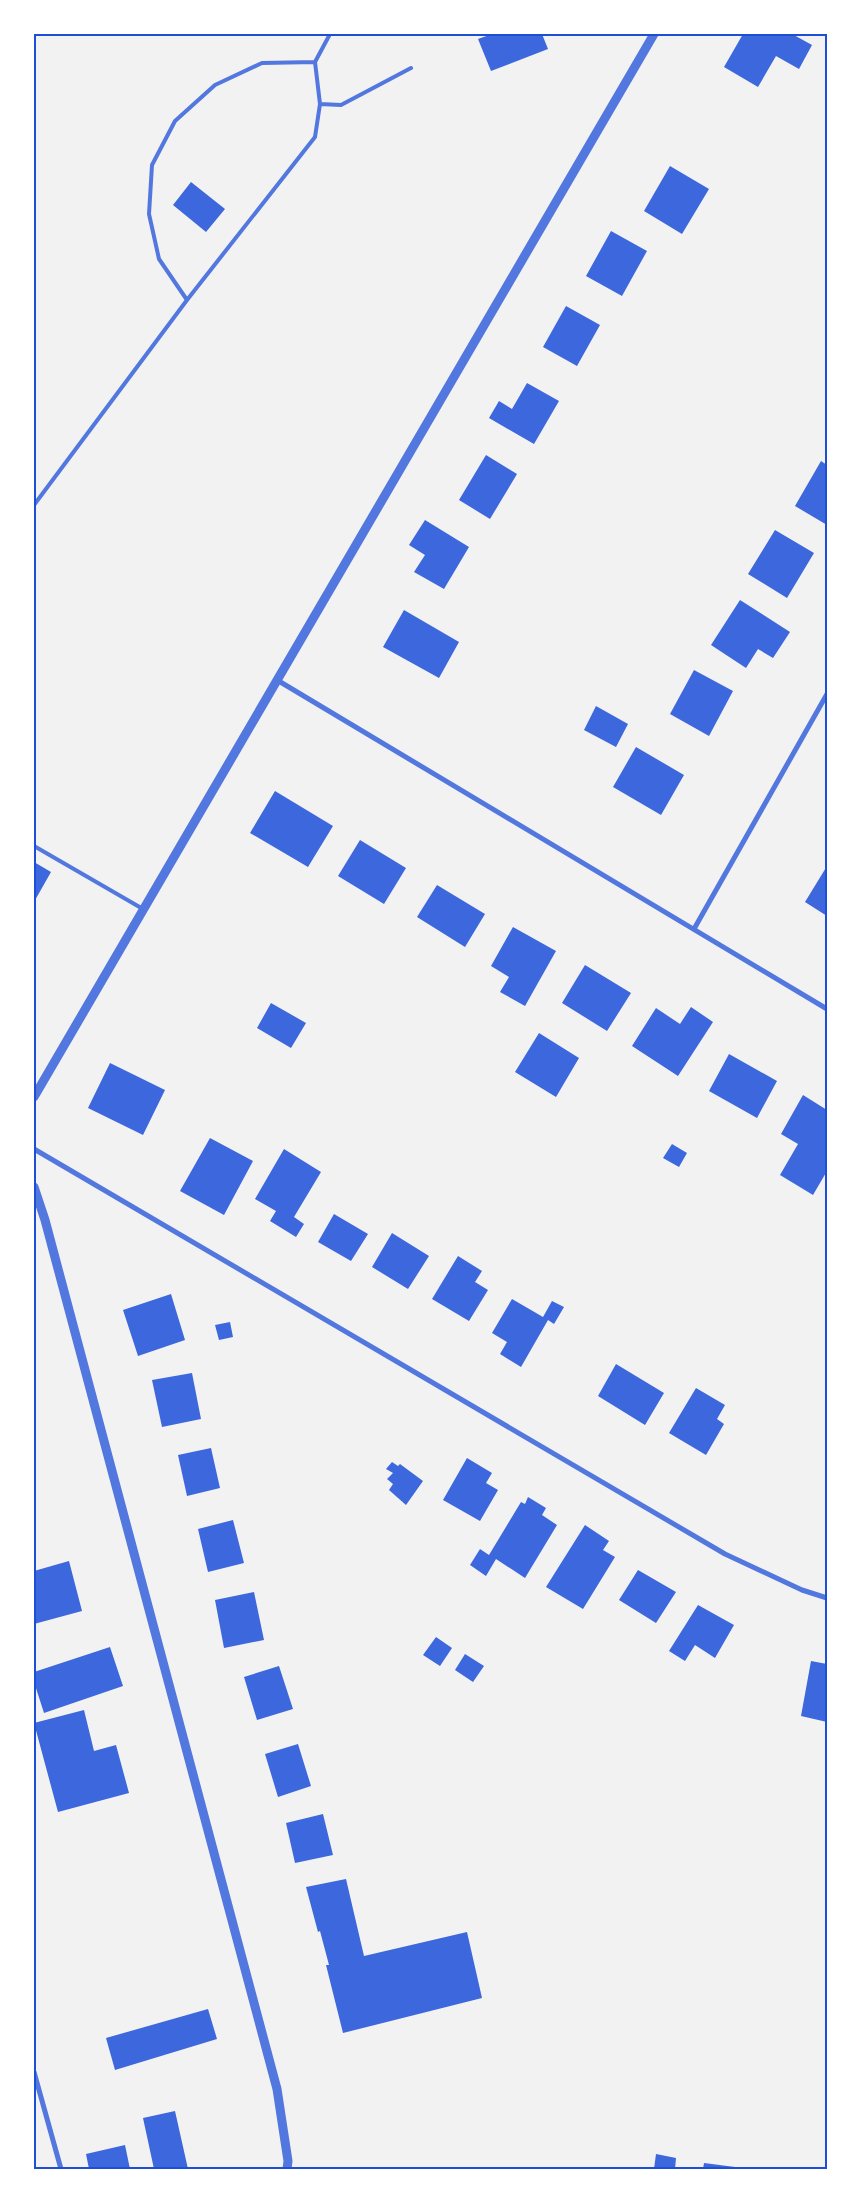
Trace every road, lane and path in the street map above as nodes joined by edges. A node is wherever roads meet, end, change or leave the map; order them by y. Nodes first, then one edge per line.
1 (330, 34) edge
2 (654, 34) edge
3 (315, 62) junction
4 (411, 68) dead end
5 (320, 104) junction
6 (187, 300) junction
7 (34, 505) edge
8 (277, 680) junction
9 (827, 694) edge
10 (34, 846) edge
11 (143, 910) junction
12 (694, 929) junction
13 (827, 1009) edge
14 (34, 1096) edge
15 (34, 1149) edge
16 (34, 1187) edge
17 (827, 1598) edge
18 (34, 2072) edge
19 (61, 2169) edge
20 (287, 2169) edge

1 - 3 lane
2 - 8 street
3 - 5 lane
3 - 6 lane
4 - 5 lane
5 - 6 lane
6 - 7 lane
8 - 11 street
8 - 12 street
9 - 12 street
10 - 11 lane
11 - 14 street
12 - 13 street
15 - 17 street
16 - 20 street
18 - 19 street

